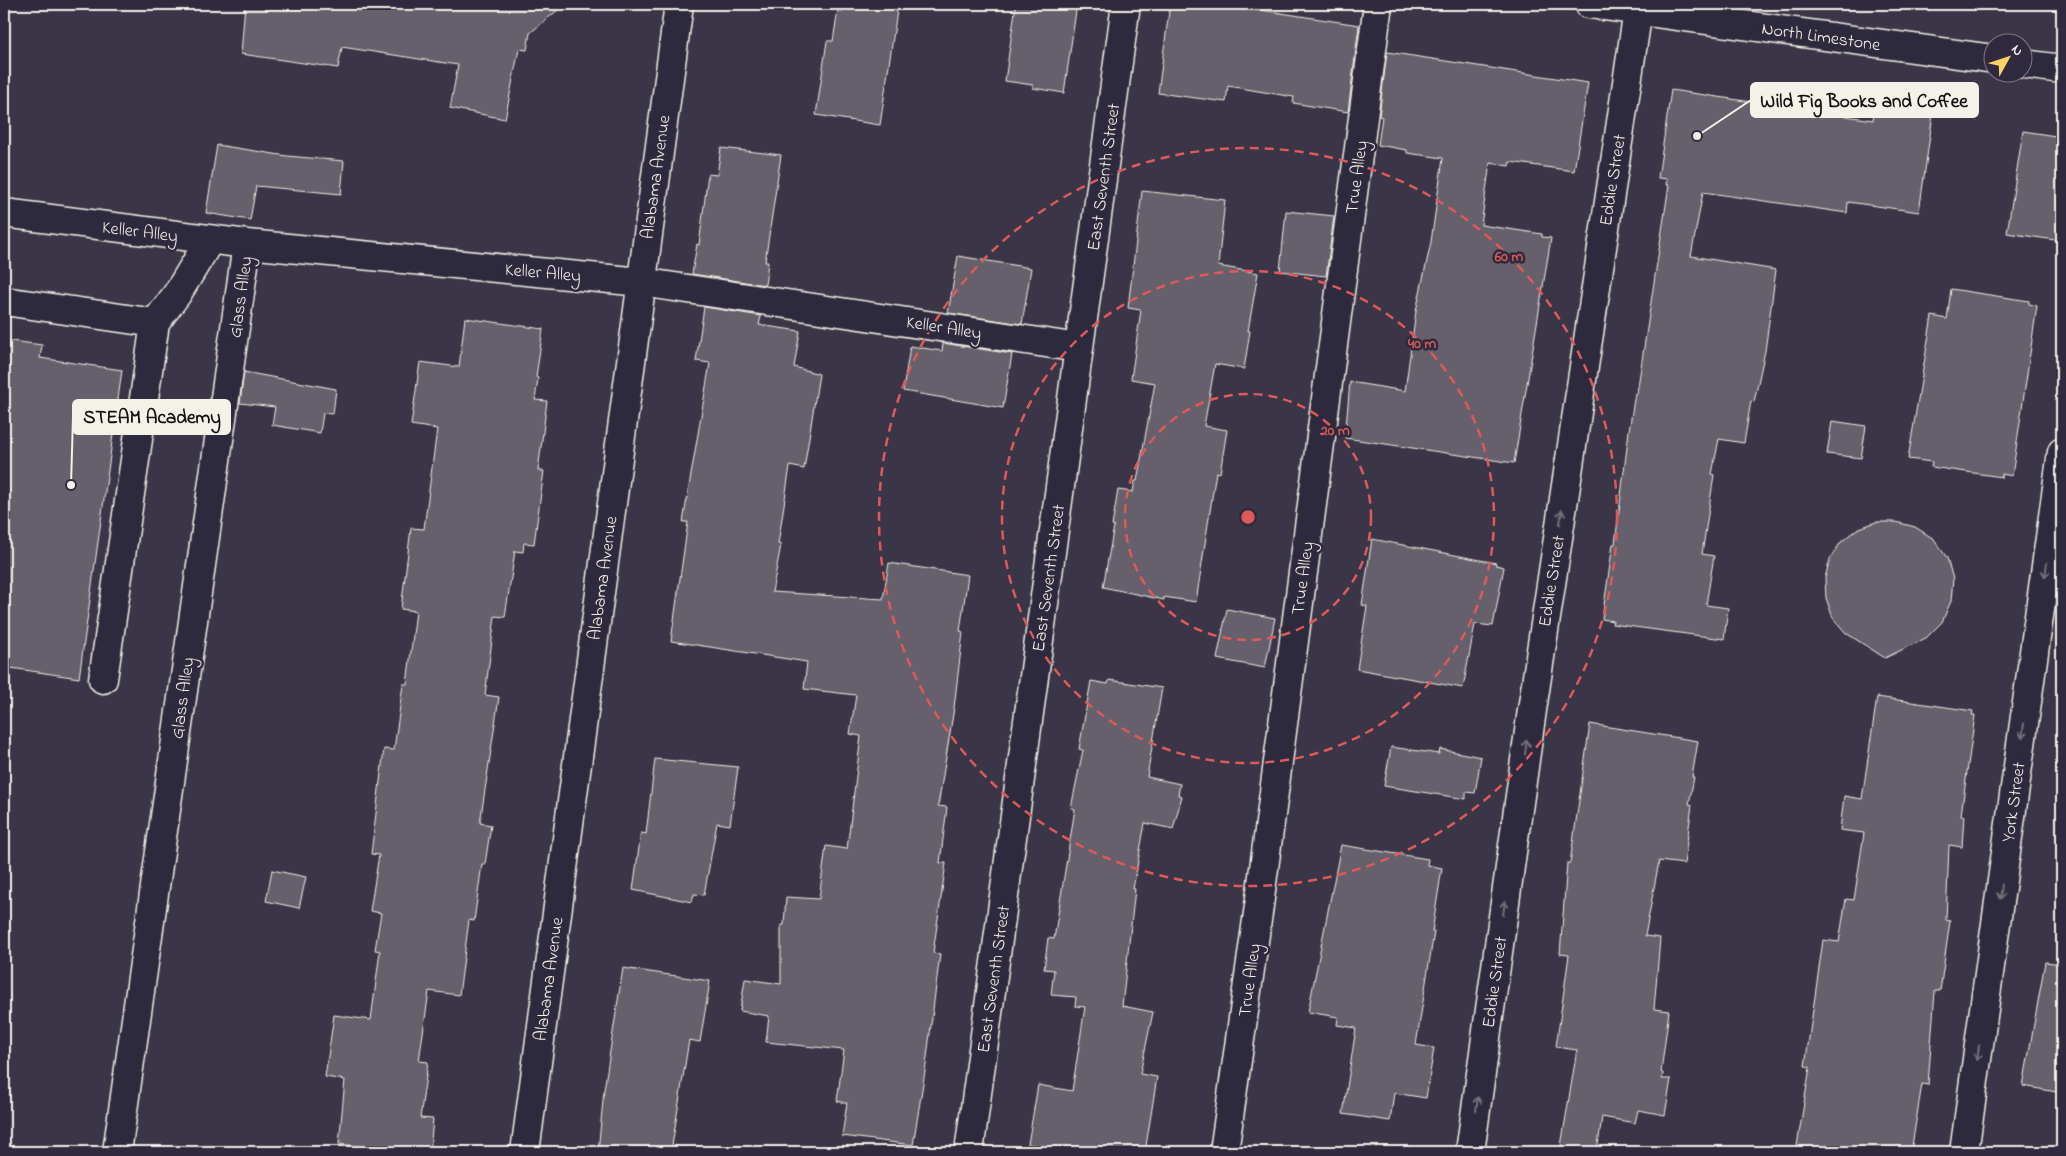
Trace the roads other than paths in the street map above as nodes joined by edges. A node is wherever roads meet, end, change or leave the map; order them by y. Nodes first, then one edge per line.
1 (679, 4) edge
2 (1126, 4) edge
3 (1378, 4) edge
4 (1589, 4) edge
5 (1638, 10) junction
6 (1984, 59) edge
7 (2034, 65) edge
8 (2062, 69) edge
9 (4, 213) edge
10 (210, 240) junction
11 (247, 244) junction
12 (641, 282) junction
13 (4, 301) edge
14 (155, 323) junction
15 (1080, 348) junction
16 (2062, 452) edge
17 (103, 679) dead end
18 (117, 1152) edge
19 (525, 1152) edge
20 (969, 1152) edge
21 (1224, 1152) edge
22 (1470, 1152) edge
23 (1964, 1152) edge

1 - 12 street, Alabama Avenue
2 - 15 street, East Seventh Street
3 - 21 street, True Alley
4 - 5 street, North Limestone
5 - 6 street, North Limestone
22 -> 5 street, Eddie Street
7 - 8 street
9 - 10 street, Keller Alley
10 - 11 street, Keller Alley
10 - 14 street
11 - 12 street, Keller Alley
11 - 18 street, Glass Alley
12 - 15 street, Keller Alley
12 - 19 street, Alabama Avenue
13 - 14 street
14 - 17 street
15 - 20 street, East Seventh Street
16 -> 23 street, York Street

